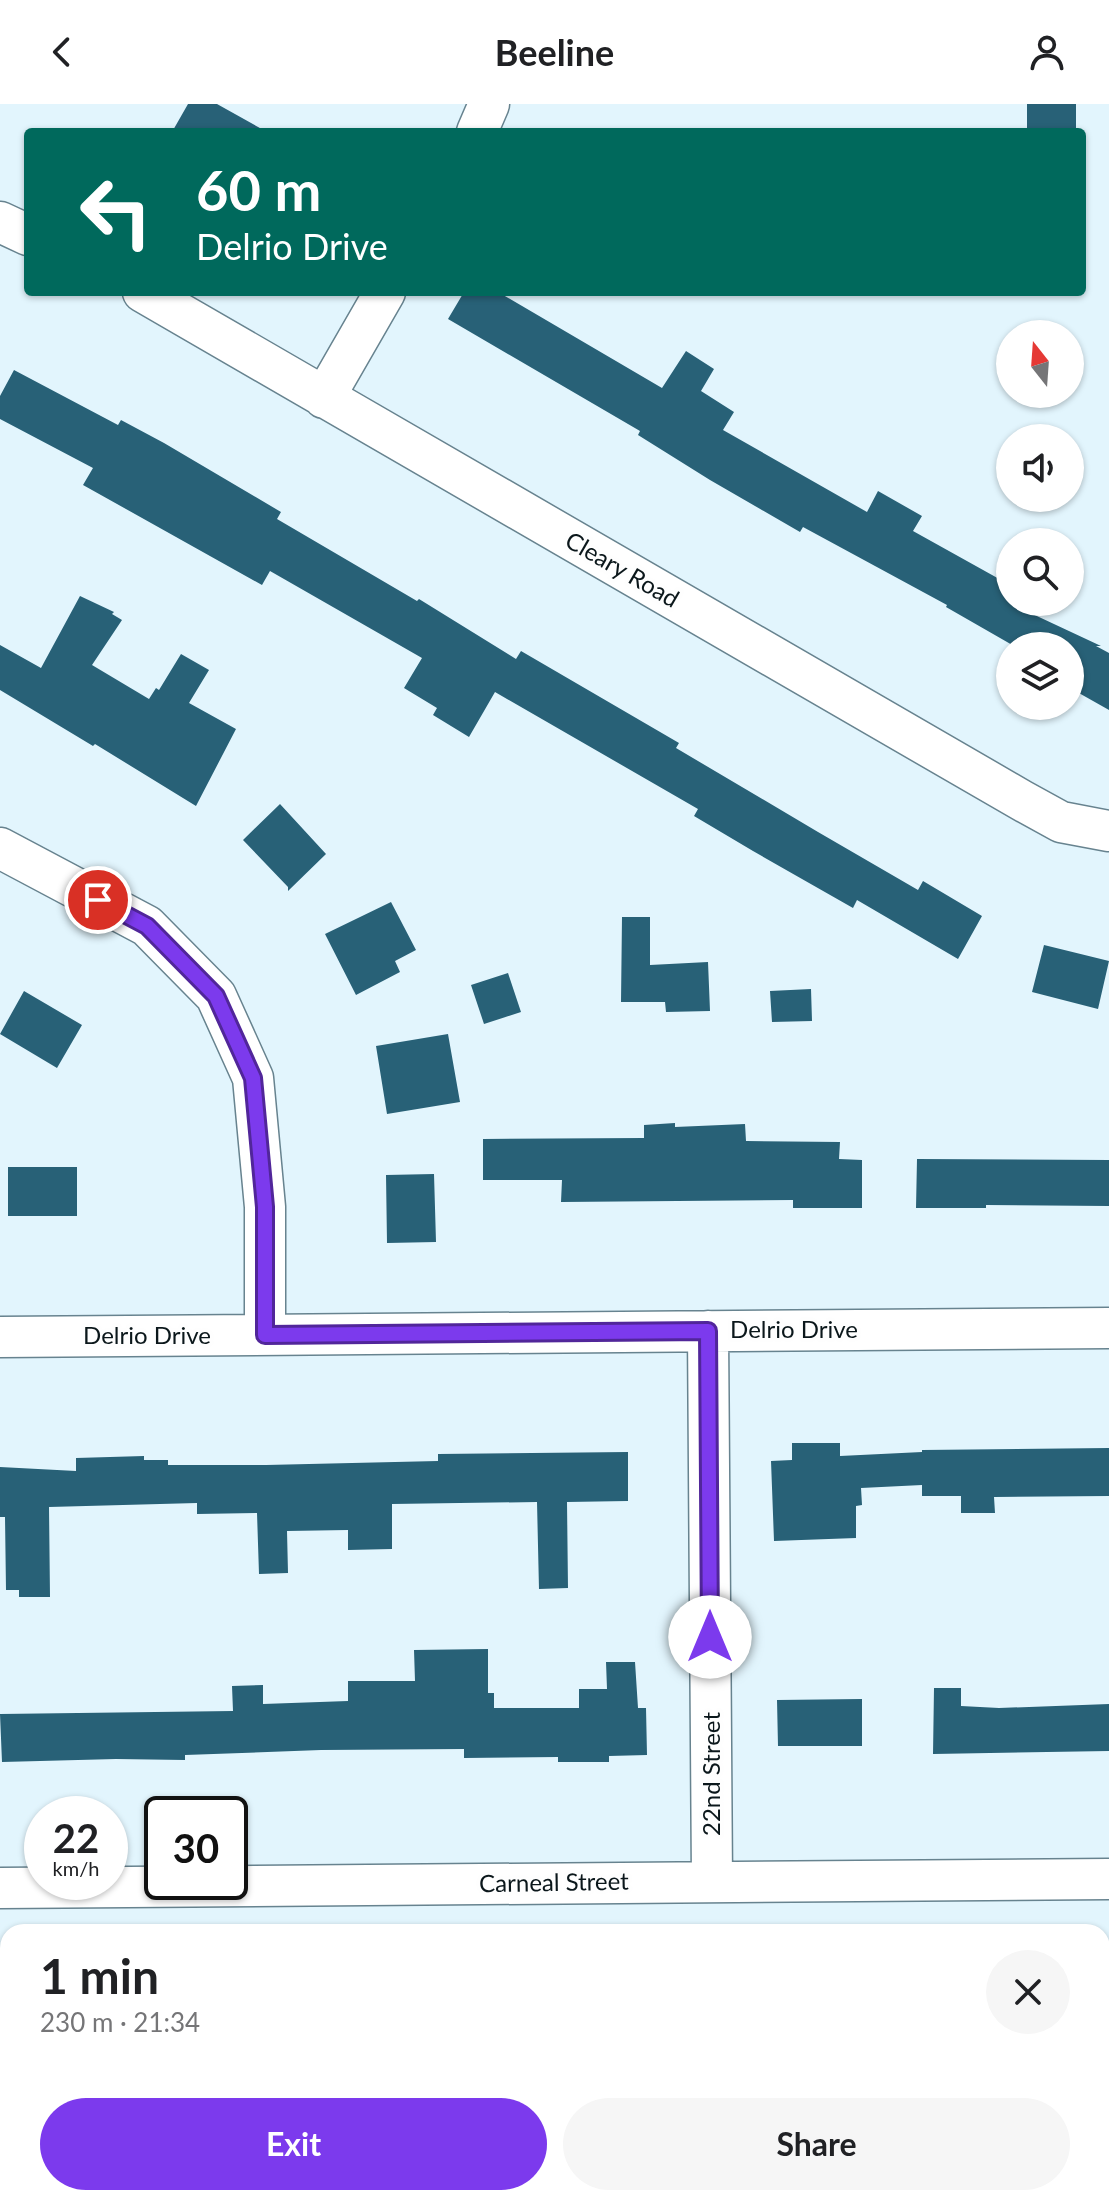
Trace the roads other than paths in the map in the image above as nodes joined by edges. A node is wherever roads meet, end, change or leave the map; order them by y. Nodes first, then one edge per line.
1 (489, 104) edge
2 (479, 128) edge
3 (0, 222) edge
4 (24, 233) edge
5 (150, 296) edge
6 (383, 296) edge
7 (324, 398) junction
8 (1109, 831) edge
9 (0, 848) edge
10 (1109, 1328) edge
11 (708, 1331) junction
12 (265, 1335) junction
13 (0, 1337) edge
14 (1109, 1879) edge
15 (712, 1881) junction
16 (0, 1888) edge

1 - 2 street
3 - 4 street
5 - 7 street, Cleary Road
6 - 7 street
7 - 8 street, Cleary Road
9 - 12 street
10 - 11 street, Delrio Drive
11 - 12 street, Delrio Drive
11 - 15 street, 22nd Street
12 - 13 street, Delrio Drive
14 - 15 street, Carneal Street
15 - 16 street, Carneal Street

